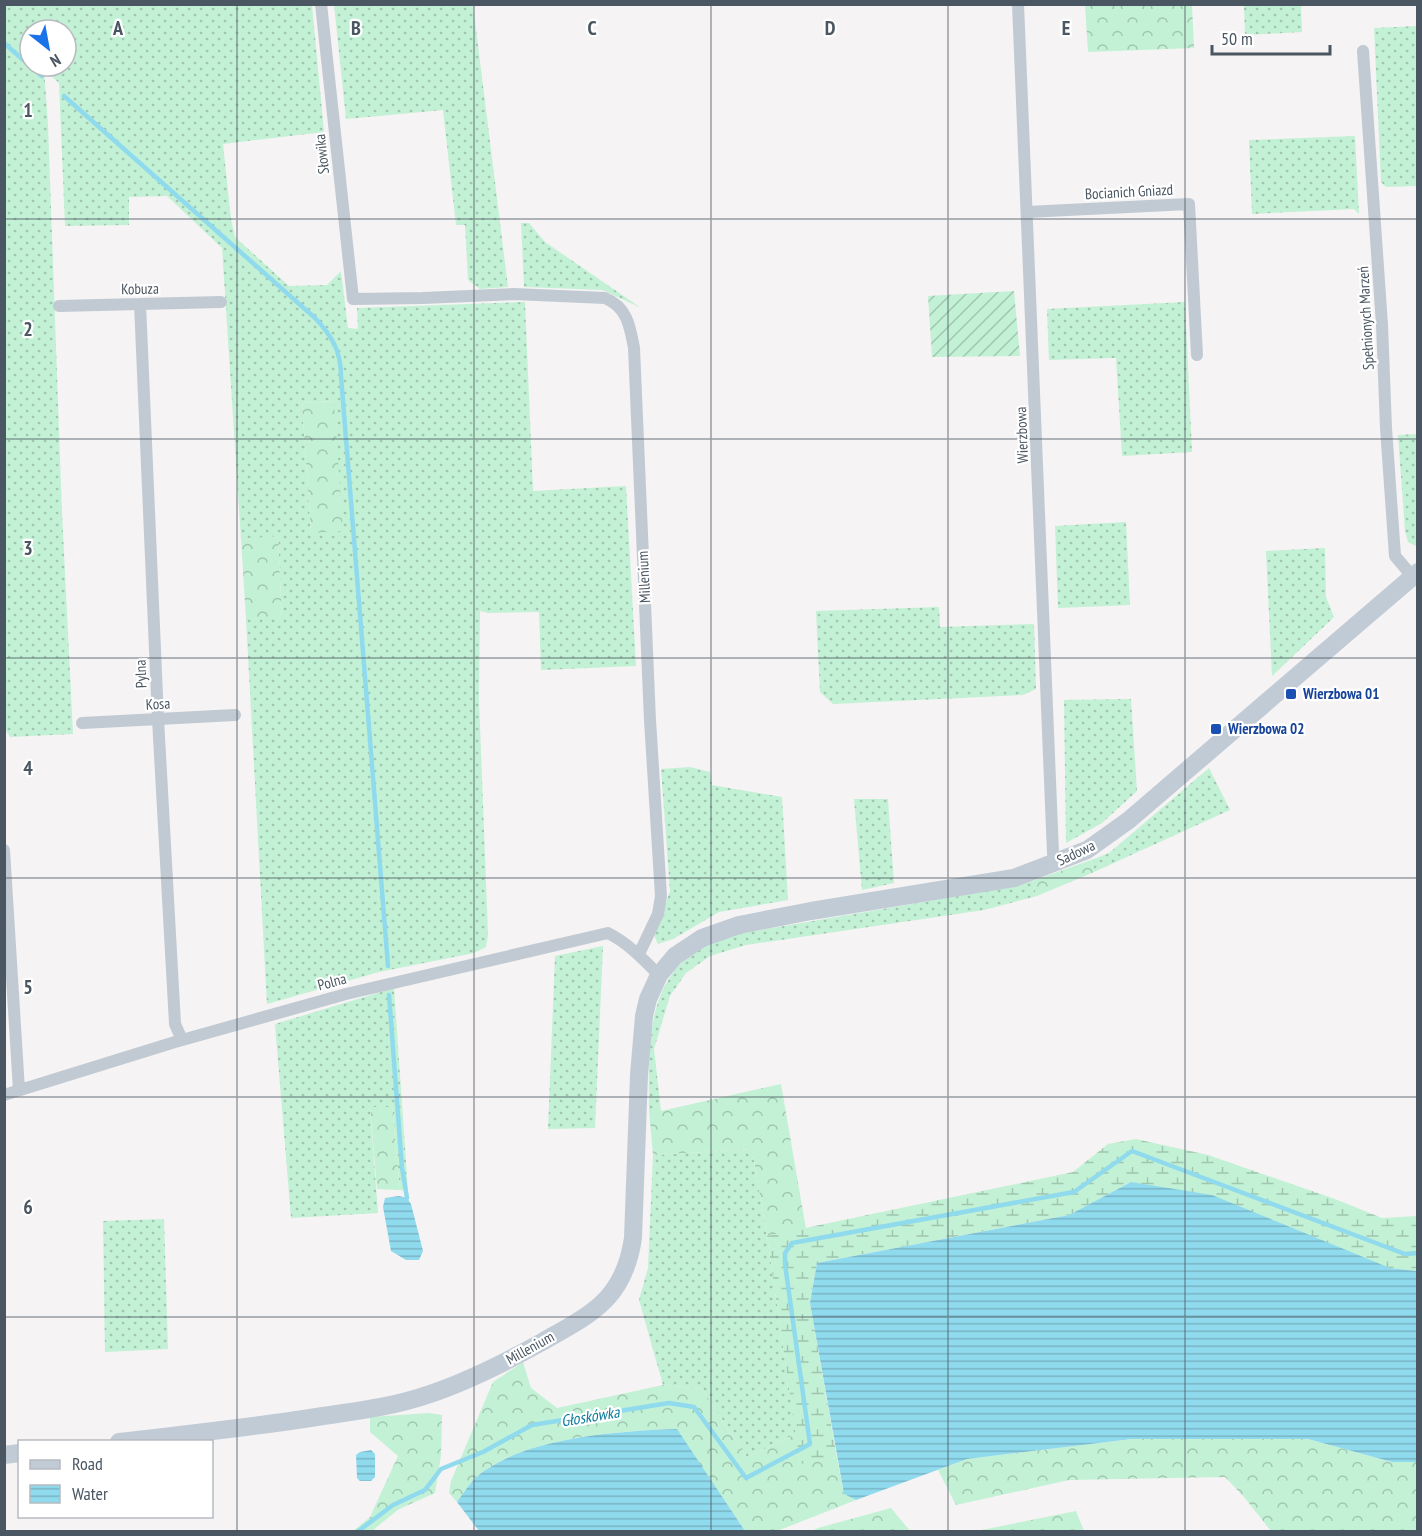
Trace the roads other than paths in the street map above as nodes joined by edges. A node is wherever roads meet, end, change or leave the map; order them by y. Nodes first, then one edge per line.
1 (321, 4) edge
2 (1018, 4) edge
3 (1363, 51) dead end
4 (1027, 212) junction
5 (514, 294) joint
6 (221, 302) dead end
7 (140, 304) junction
8 (59, 306) dead end
9 (1197, 355) dead end
10 (1415, 574) edge
11 (235, 715) dead end
12 (159, 719) junction
13 (82, 723) dead end
14 (4, 850) edge
15 (1055, 864) junction
16 (639, 954) junction
17 (659, 975) junction
18 (182, 1040) junction
19 (19, 1090) junction
20 (4, 1095) edge
21 (136, 1440) edge

1 - 5 street, Słowika
2 - 4 street, Wierzbowa
3 - 10 street, Spełnionych Marzeń
4 - 9 street, Bocianich Gniazd
4 - 15 street, Wierzbowa
5 - 16 street, Millenium
6 - 7 street, Kobuza
7 - 8 street, Kobuza
7 - 12 street, Pylna
10 - 15 street, Sadowa
11 - 12 street, Kosa
12 - 13 street, Kosa
12 - 18 street, Pylna
14 - 19 street
15 - 17 street, Sadowa
16 - 17 street, Polna
16 - 18 street, Polna
17 - 21 street, Millenium
18 - 19 street, Polna
19 - 20 street, Polna

